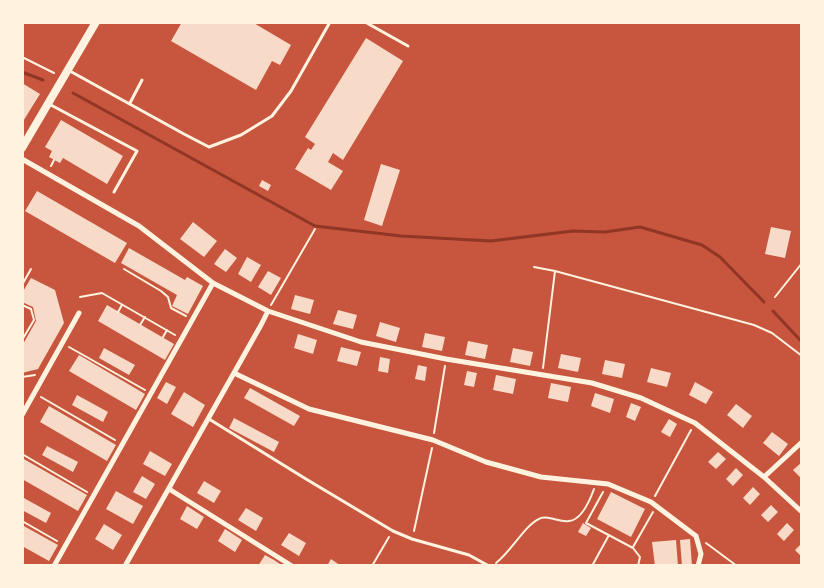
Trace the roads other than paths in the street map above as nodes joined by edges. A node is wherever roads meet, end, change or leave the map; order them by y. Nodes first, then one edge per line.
1 (96, 22) edge
2 (330, 22) edge
3 (366, 22) edge
4 (408, 46) dead end
5 (68, 70) junction
6 (142, 80) dead end
7 (130, 103) junction
8 (48, 104) junction
9 (22, 148) edge
10 (22, 159) edge
11 (114, 192) dead end
12 (213, 283) junction
13 (268, 311) junction
14 (79, 312) dead end
15 (234, 373) junction
16 (22, 415) edge
17 (209, 419) junction
18 (802, 442) edge
19 (764, 477) junction
20 (169, 490) junction
21 (802, 512) edge
22 (127, 565) edge
23 (54, 566) edge
24 (292, 566) edge
25 (490, 566) edge
26 (698, 566) edge

1 - 5 street
2 - 7 lane
3 - 4 lane
5 - 7 lane
5 - 8 street
6 - 7 lane
8 - 9 street
8 - 11 lane
10 - 12 street
12 - 13 street
12 - 23 street
13 - 15 street
13 - 19 street
14 - 16 street
15 - 17 street
15 - 26 street
17 - 20 street
17 - 25 lane
18 - 19 street
19 - 21 street
20 - 22 street
20 - 24 street

